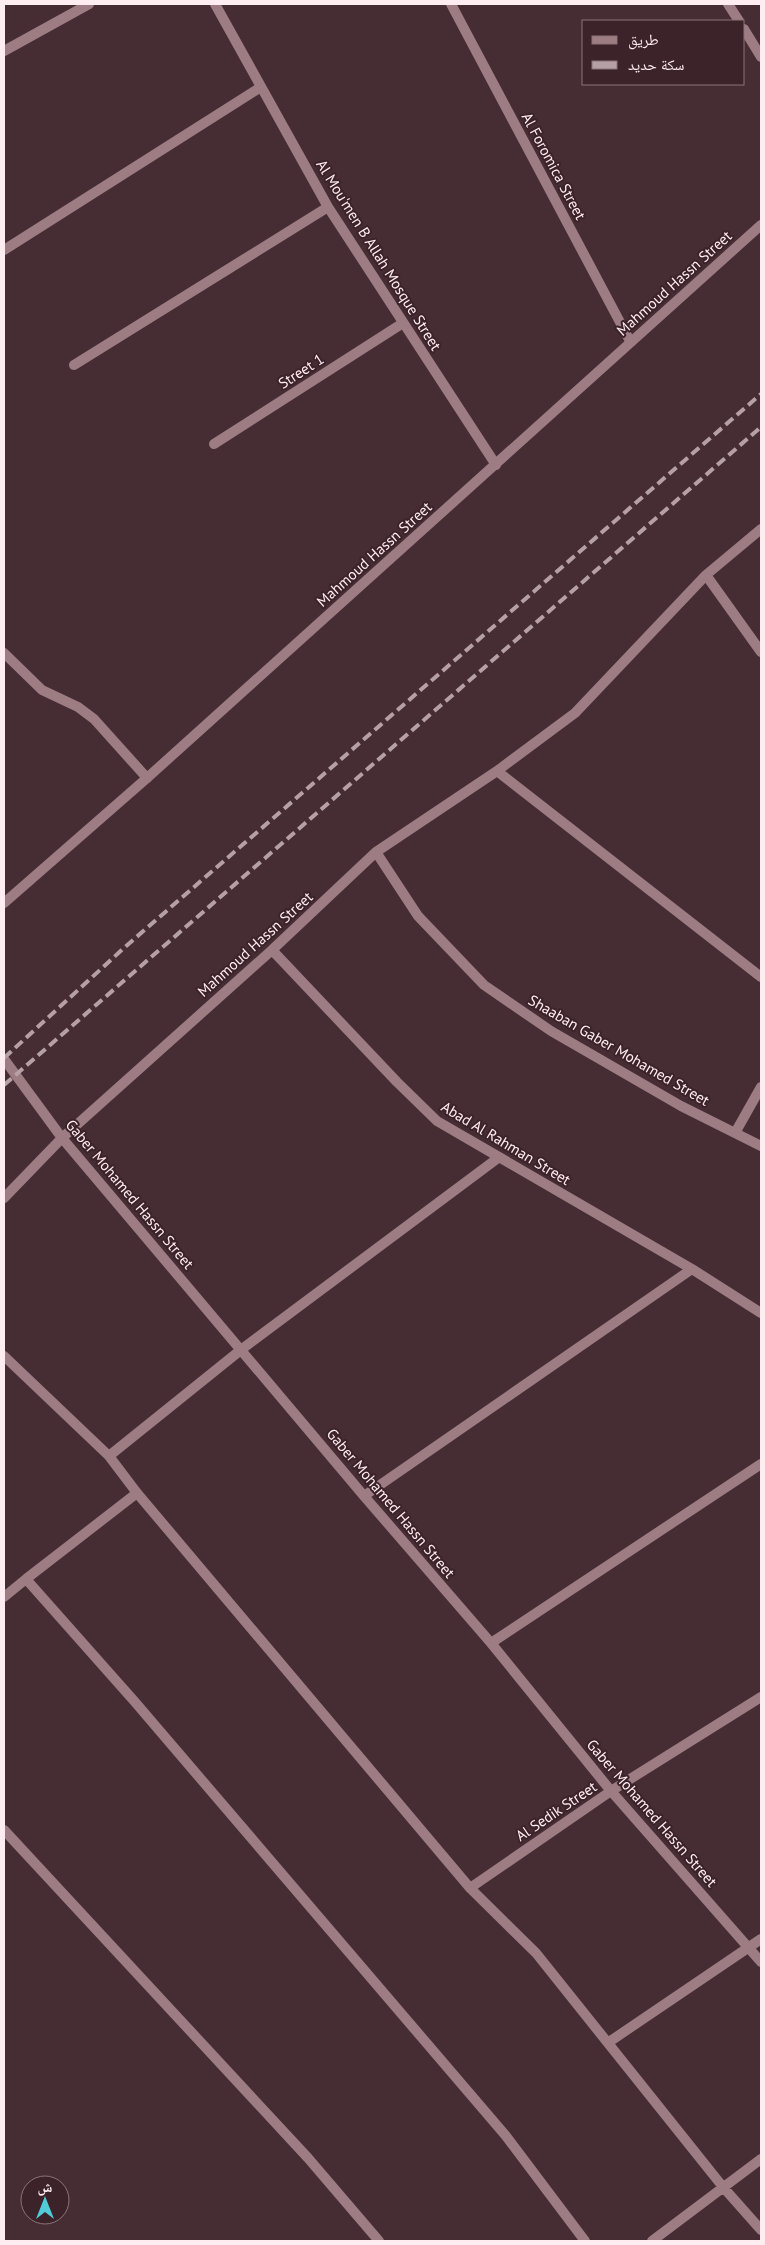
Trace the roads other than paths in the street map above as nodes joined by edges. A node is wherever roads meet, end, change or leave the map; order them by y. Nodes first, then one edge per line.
1 (89, 4) edge
2 (215, 4) edge
3 (450, 4) edge
4 (728, 4) edge
5 (738, 20) edge
6 (745, 31) edge
7 (4, 51) edge
8 (761, 57) edge
9 (261, 87) junction
10 (328, 208) junction
11 (761, 225) edge
12 (4, 250) edge
13 (403, 323) junction
14 (630, 341) junction
15 (74, 365) dead end
16 (214, 444) dead end
17 (496, 465) junction
18 (761, 529) edge
19 (706, 575) junction
20 (761, 652) edge
21 (4, 653) edge
22 (497, 771) junction
23 (147, 778) junction
24 (376, 852) junction
25 (4, 902) edge
26 (272, 950) junction
27 (761, 977) edge
28 (4, 1059) edge
29 (761, 1087) edge
30 (735, 1133) junction
31 (62, 1138) junction
32 (761, 1146) edge
33 (498, 1158) junction
34 (4, 1198) edge
35 (692, 1269) junction
36 (761, 1313) edge
37 (242, 1349) junction
38 (4, 1356) edge
39 (109, 1456) junction
40 (761, 1464) edge
41 (137, 1493) junction
42 (364, 1496) junction
43 (26, 1579) junction
44 (4, 1597) edge
45 (491, 1643) junction
46 (761, 1697) edge
47 (611, 1791) junction
48 (4, 1830) edge
49 (470, 1888) junction
50 (761, 1938) edge
51 (748, 1947) junction
52 (761, 1962) edge
53 (609, 2042) junction
54 (761, 2159) edge
55 (723, 2187) junction
56 (761, 2230) edge
57 (379, 2241) edge
58 (585, 2241) edge
59 (652, 2241) edge

1 - 7 street
2 - 9 street, Al Mou'men B Allah Mosque Street
3 - 14 street, Al Foromica Street
4 - 5 street
6 - 8 street
9 - 10 street, Al Mou'men B Allah Mosque Street
9 - 12 street
10 - 13 street, Al Mou'men B Allah Mosque Street
10 - 15 street
11 - 14 street, Mahmoud Hassn Street
13 - 16 street, Street 1
13 - 17 street, Al Mou'men B Allah Mosque Street
14 - 17 street, Mahmoud Hassn Street
17 - 23 street, Mahmoud Hassn Street
18 - 19 street, Mahmoud Hassn Street
19 - 20 street
19 - 22 street, Mahmoud Hassn Street
21 - 23 street
22 - 24 street, Mahmoud Hassn Street
22 - 27 street
23 - 25 street, Mahmoud Hassn Street
24 - 26 street, Mahmoud Hassn Street
24 - 30 street, Shaaban Gaber Mohamed Street
26 - 31 street, Mahmoud Hassn Street
26 - 33 street, Abad Al Rahman Street
28 - 31 street, Gaber Mohamed Hassn Street
29 - 30 street
30 - 32 street, Shaaban Gaber Mohamed Street
31 - 34 street, Mahmoud Hassn Street
31 - 37 street, Gaber Mohamed Hassn Street
33 - 35 street, Abad Al Rahman Street
33 - 37 street
35 - 36 street, Abad Al Rahman Street
35 - 42 street
37 - 39 street
37 - 42 street, Gaber Mohamed Hassn Street
38 - 39 street
39 - 41 street
40 - 45 street
41 - 43 street
41 - 49 street
42 - 45 street, Gaber Mohamed Hassn Street
43 - 44 street
43 - 58 street
45 - 47 street, Gaber Mohamed Hassn Street
46 - 47 street, Al Sedik Street
47 - 49 street, Al Sedik Street
47 - 51 street, Gaber Mohamed Hassn Street
48 - 57 street
49 - 53 street
50 - 51 street
51 - 52 street, Gaber Mohamed Hassn Street
51 - 53 street
53 - 55 street
54 - 55 street
55 - 56 street
55 - 59 street

